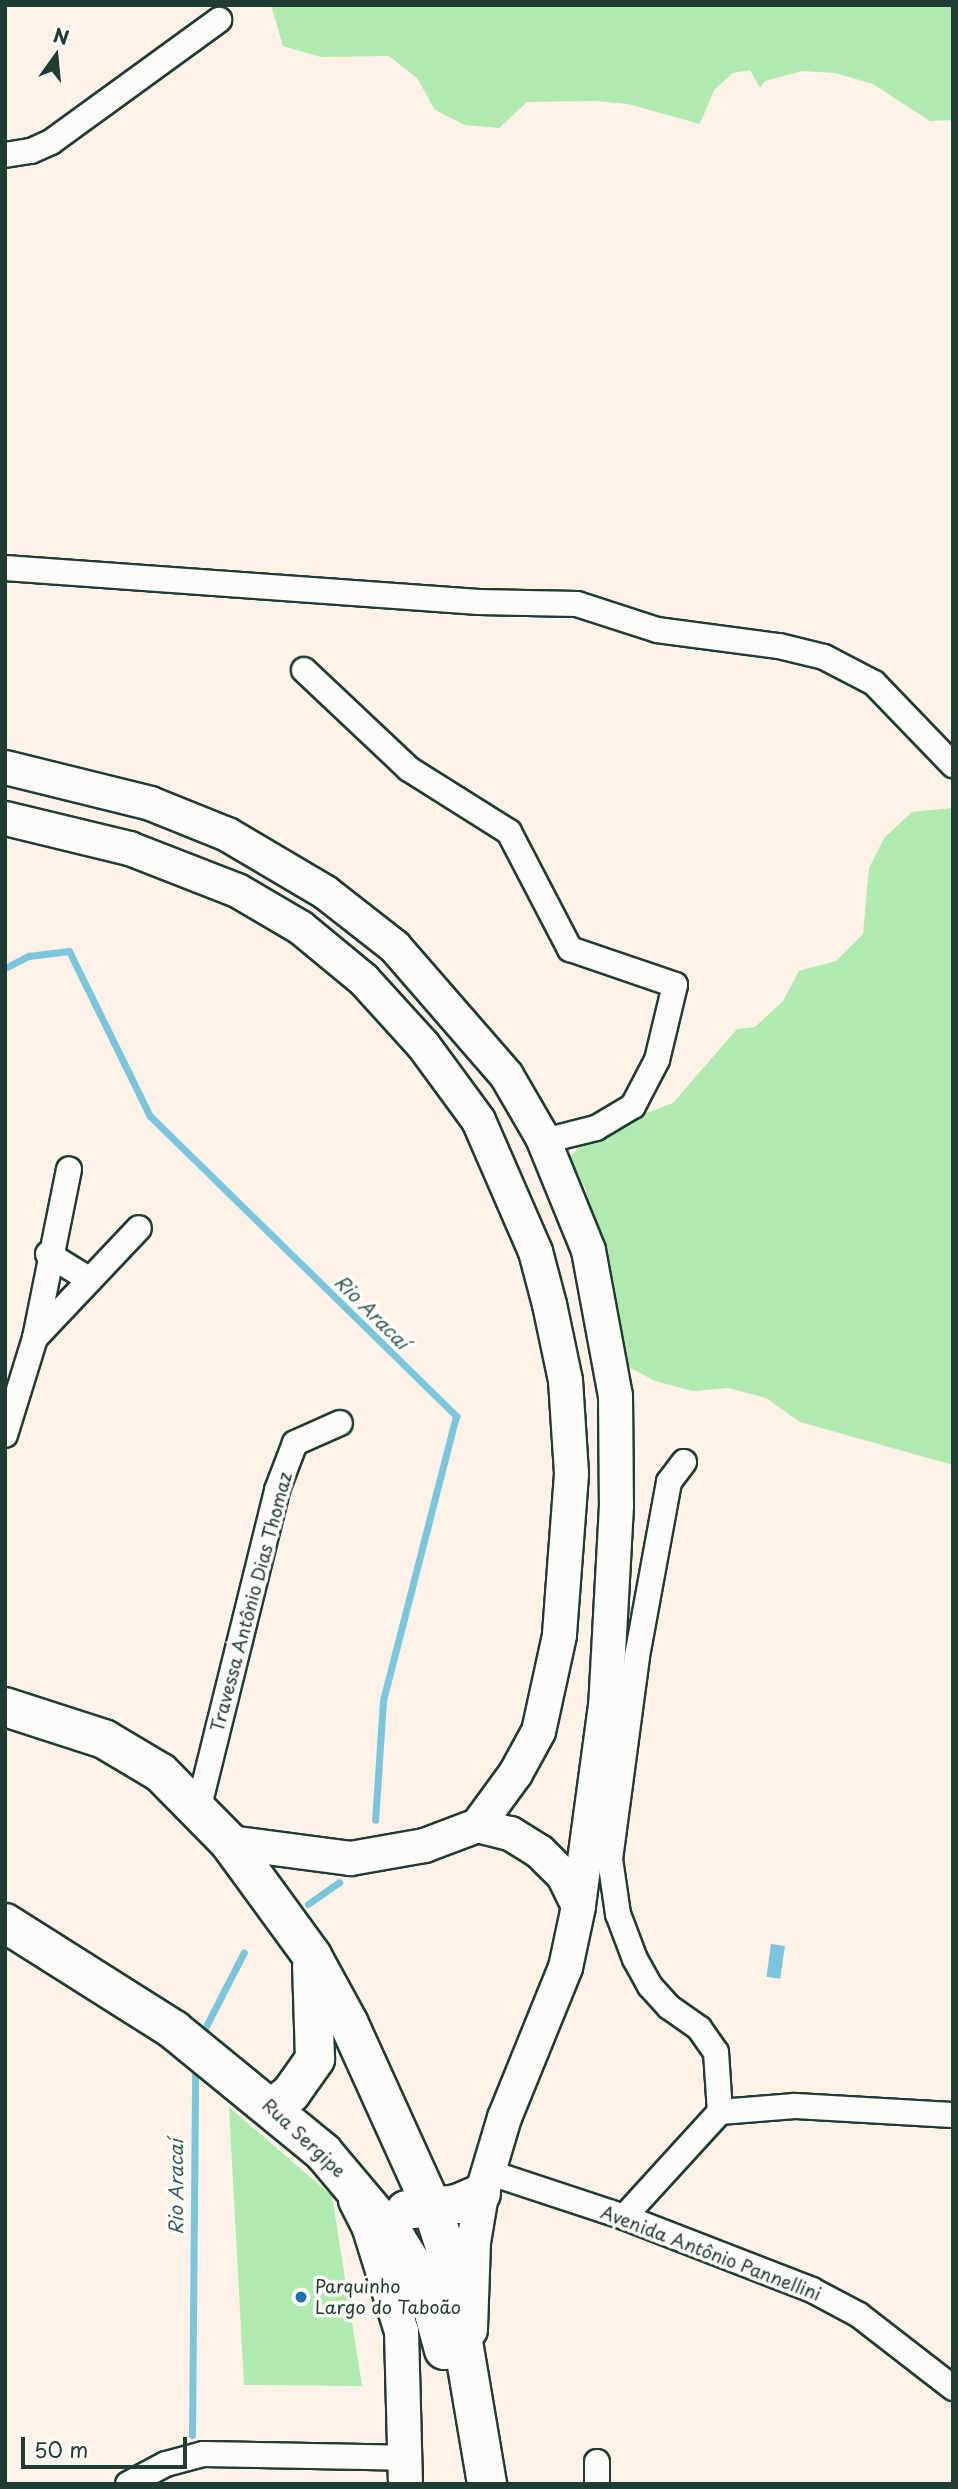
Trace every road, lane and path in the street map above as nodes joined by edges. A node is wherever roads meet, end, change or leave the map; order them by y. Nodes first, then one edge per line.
1 (219, 20) dead end
2 (5, 155) edge
3 (5, 568) edge
4 (304, 670) dead end
5 (953, 765) edge
6 (5, 767) edge
7 (5, 818) edge
8 (544, 1142) junction
9 (69, 1168) dead end
10 (139, 1228) dead end
11 (48, 1254) junction
12 (90, 1280) junction
13 (34, 1338) junction
14 (340, 1423) dead end
15 (5, 1435) edge
16 (684, 1462) dead end
17 (5, 1707) edge
18 (198, 1810) junction
19 (477, 1825) junction
20 (229, 1842) junction
21 (578, 1906) junction
22 (5, 1923) edge
23 (312, 1956) junction
24 (258, 2096) junction
25 (720, 2112) junction
26 (953, 2115) edge
27 (342, 2172) junction
28 (484, 2183) junction
29 (432, 2207) junction
30 (624, 2217) junction
31 (468, 2360) junction
32 (953, 2388) edge
33 (484, 2469) edge
34 (405, 2471) edge
35 (128, 2484) edge

1 - 2 street
3 - 5 street
4 - 8 street
6 - 8 main road
7 - 19 main road
8 - 21 main road
9 - 11 street
10 - 12 street
11 - 12 street
11 - 13 street
12 - 13 street
13 - 15 street
14 - 18 street, Travessa Antônio Dias Thomaz
16 - 25 street
17 - 18 main road
18 - 20 main road
19 - 20 main road
19 - 21 main road
20 - 23 main road
21 - 28 main road
22 - 24 main road, Rua Sergipe
23 - 24 main road
23 - 29 main road
24 - 27 main road, Rua Sergipe
25 - 26 street
25 - 30 street
27 - 29 main road
27 - 33 main road, Rua Sergipe
27 - 34 main road
28 - 29 main road
28 - 30 street, Avenida Antônio Pannellini
28 - 31 main road
29 - 31 main road
30 - 32 street, Avenida Antônio Pannellini
31 - 33 main road
34 - 35 street

